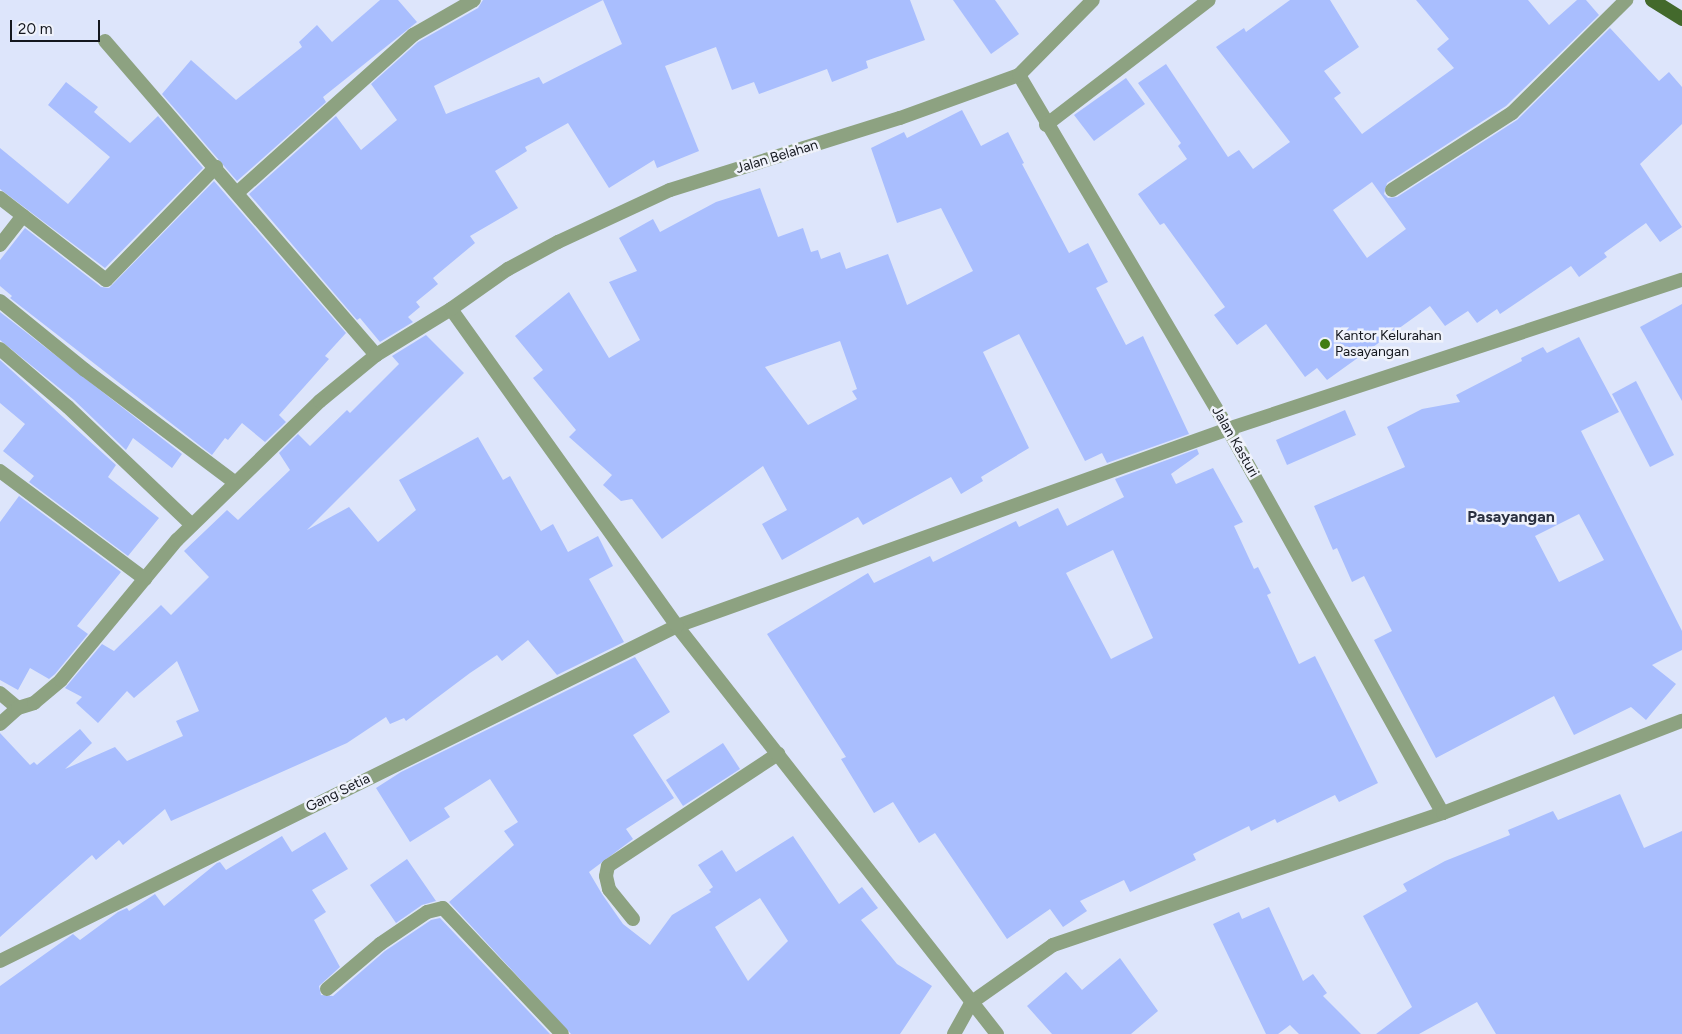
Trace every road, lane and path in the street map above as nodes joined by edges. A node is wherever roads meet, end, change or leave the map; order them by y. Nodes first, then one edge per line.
1 (474, 0) edge
2 (1093, 0) edge
3 (1209, 0) edge
4 (1626, 0) edge
5 (1652, 0) edge
6 (1682, 19) edge
7 (105, 41) dead end
8 (1018, 75) junction
9 (1046, 124) junction
10 (216, 167) junction
11 (1392, 190) dead end
12 (237, 193) junction
13 (0, 198) edge
14 (23, 216) junction
15 (0, 245) edge
16 (1682, 280) edge
17 (0, 301) edge
18 (451, 309) junction
19 (0, 349) edge
20 (376, 355) junction
21 (1228, 429) junction
22 (0, 471) edge
23 (234, 482) junction
24 (192, 525) junction
25 (145, 580) junction
26 (677, 626) junction
27 (0, 693) edge
28 (18, 708) junction
29 (1682, 721) edge
30 (0, 724) edge
31 (778, 754) junction
32 (1443, 813) junction
33 (633, 919) dead end
34 (0, 961) edge
35 (327, 989) dead end
36 (972, 1002) junction
37 (562, 1034) edge
38 (954, 1034) edge
39 (997, 1034) edge

1 - 12 street
2 - 8 street, Jalan Belahan
3 - 9 street
4 - 11 street
5 - 6 main road
7 - 10 street
8 - 9 street, Jalan Kasturi
8 - 18 street, Jalan Belahan
9 - 21 street, Jalan Kasturi
10 - 12 street
10 - 14 street
12 - 20 street
13 - 14 street
14 - 15 street
16 - 21 street, Gang Setia
17 - 23 street
18 - 20 street, Jalan Belahan
18 - 26 street
19 - 24 street
20 - 23 street, Jalan Belahan
21 - 26 street, Gang Setia
21 - 32 street, Jalan Kasturi
22 - 25 street
23 - 24 street, Jalan Belahan
24 - 25 street, Jalan Belahan
25 - 28 street, Jalan Belahan
26 - 31 street
26 - 34 street, Gang Setia
27 - 28 street
28 - 30 street, Jalan Belahan
29 - 32 street
31 - 33 street
31 - 36 street
32 - 36 street
35 - 37 street
36 - 38 street
36 - 39 street

